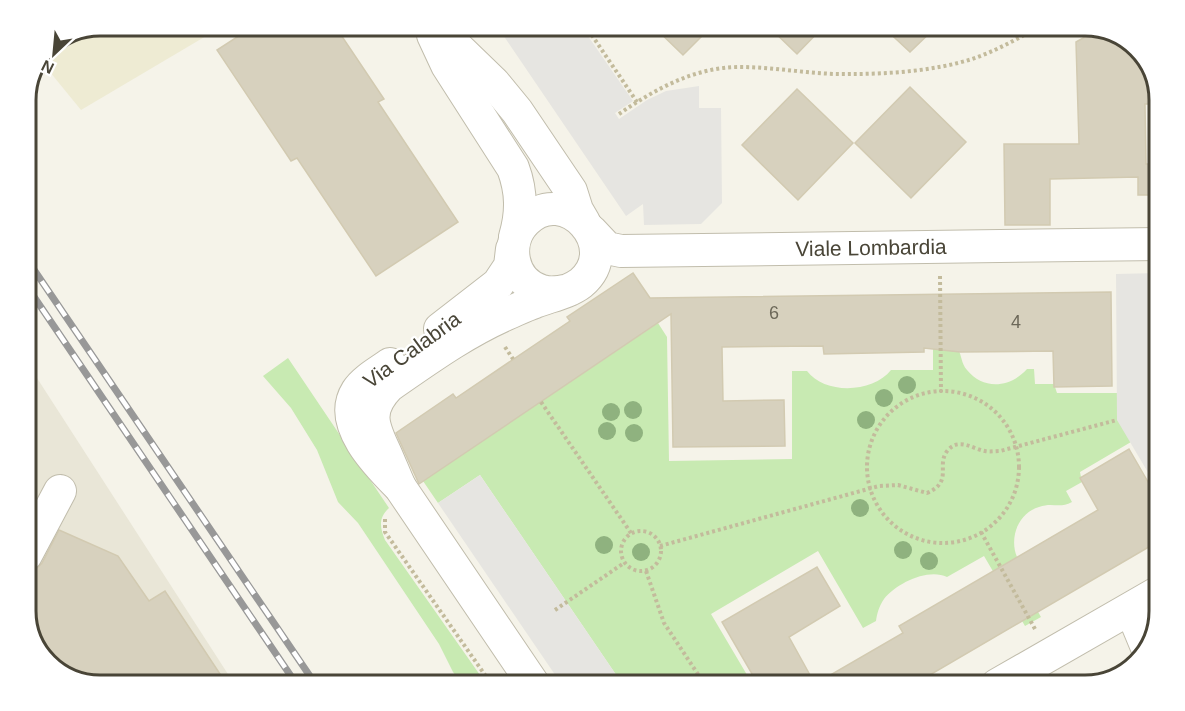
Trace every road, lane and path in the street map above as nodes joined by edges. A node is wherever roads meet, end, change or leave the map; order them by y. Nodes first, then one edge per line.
1 (434, 36) edge
2 (445, 36) edge
3 (592, 36) edge
4 (1022, 36) edge
5 (637, 102) junction
6 (619, 114) dead end
7 (587, 226) junction
8 (514, 243) junction
9 (1149, 244) edge
10 (940, 247) junction
11 (569, 290) junction
12 (941, 392) junction
13 (541, 402) dead end
14 (1118, 420) dead end
15 (1016, 448) junction
16 (400, 487) junction
17 (870, 488) junction
18 (60, 491) dead end
19 (981, 532) junction
20 (631, 533) junction
21 (36, 536) edge
22 (660, 546) junction
23 (624, 563) junction
24 (646, 571) junction
25 (1149, 598) edge
26 (1131, 609) junction
27 (555, 610) dead end
28 (1143, 638) edge
29 (1050, 655) junction
30 (527, 675) edge
31 (698, 675) edge
32 (1016, 675) edge

1 - 8 street
2 - 7 street
3 - 5 path
4 - 5 path
5 - 6 path
7 - 8 street, Viale Lombardia
7 - 10 street, Viale Lombardia
7 - 11 street
8 - 11 street
8 - 16 street, Via Calabria
9 - 10 street, Viale Lombardia
10 - 12 path
11 - 16 street, Via Calabria
12 - 15 path
12 - 17 path
13 - 20 path
14 - 15 path
15 - 17 path
15 - 19 path
16 - 30 street, Via Calabria
17 - 19 path
17 - 22 path
18 - 21 street
19 - 29 path
20 - 22 path
20 - 23 path
22 - 24 path
23 - 24 path
23 - 27 path
24 - 31 path
25 - 26 street
26 - 28 street
26 - 29 street
29 - 32 street

